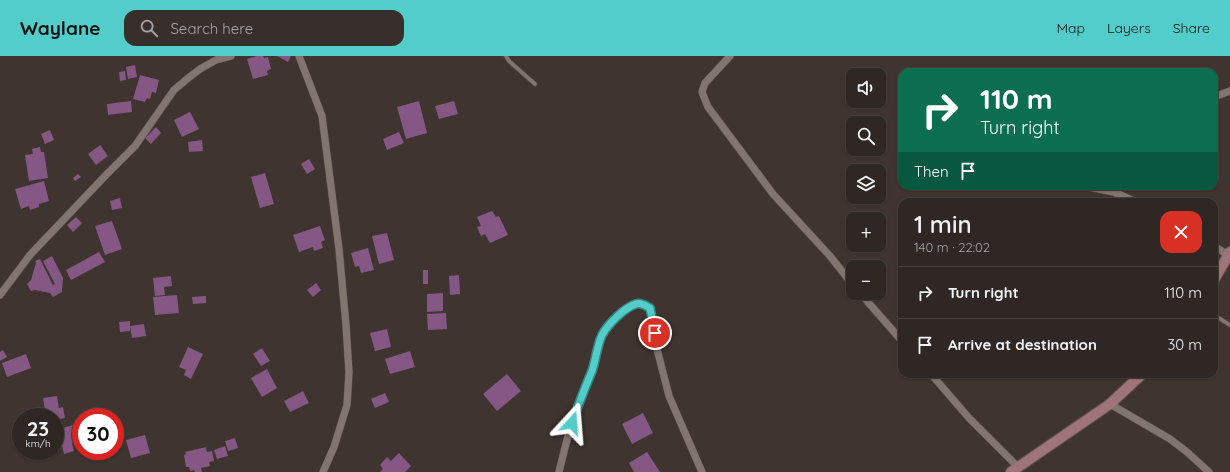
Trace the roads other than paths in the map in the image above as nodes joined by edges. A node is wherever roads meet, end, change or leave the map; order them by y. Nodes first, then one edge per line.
1 (231, 56) edge
2 (299, 56) edge
3 (506, 56) edge
4 (730, 56) edge
5 (535, 84) dead end
6 (1230, 91) edge
7 (1218, 96) edge
8 (1104, 190) edge
9 (1127, 198) edge
10 (1218, 248) edge
11 (1229, 254) edge
12 (1218, 273) edge
13 (846, 276) edge
14 (0, 295) edge
15 (866, 300) edge
16 (1218, 318) edge
17 (1230, 325) edge
18 (898, 336) edge
19 (934, 378) edge
20 (1138, 378) edge
21 (1110, 404) junction
22 (1014, 470) edge
23 (323, 472) edge
24 (559, 472) edge
25 (702, 472) edge
26 (1209, 472) edge

1 - 14 street
2 - 23 street
3 - 5 lane
4 - 13 street
6 - 7 street
8 - 9 street
10 - 11 street
11 - 12 street
15 - 18 street
16 - 17 lane
19 - 22 street
20 - 21 street
21 - 22 street
21 - 26 street
24 - 25 street

